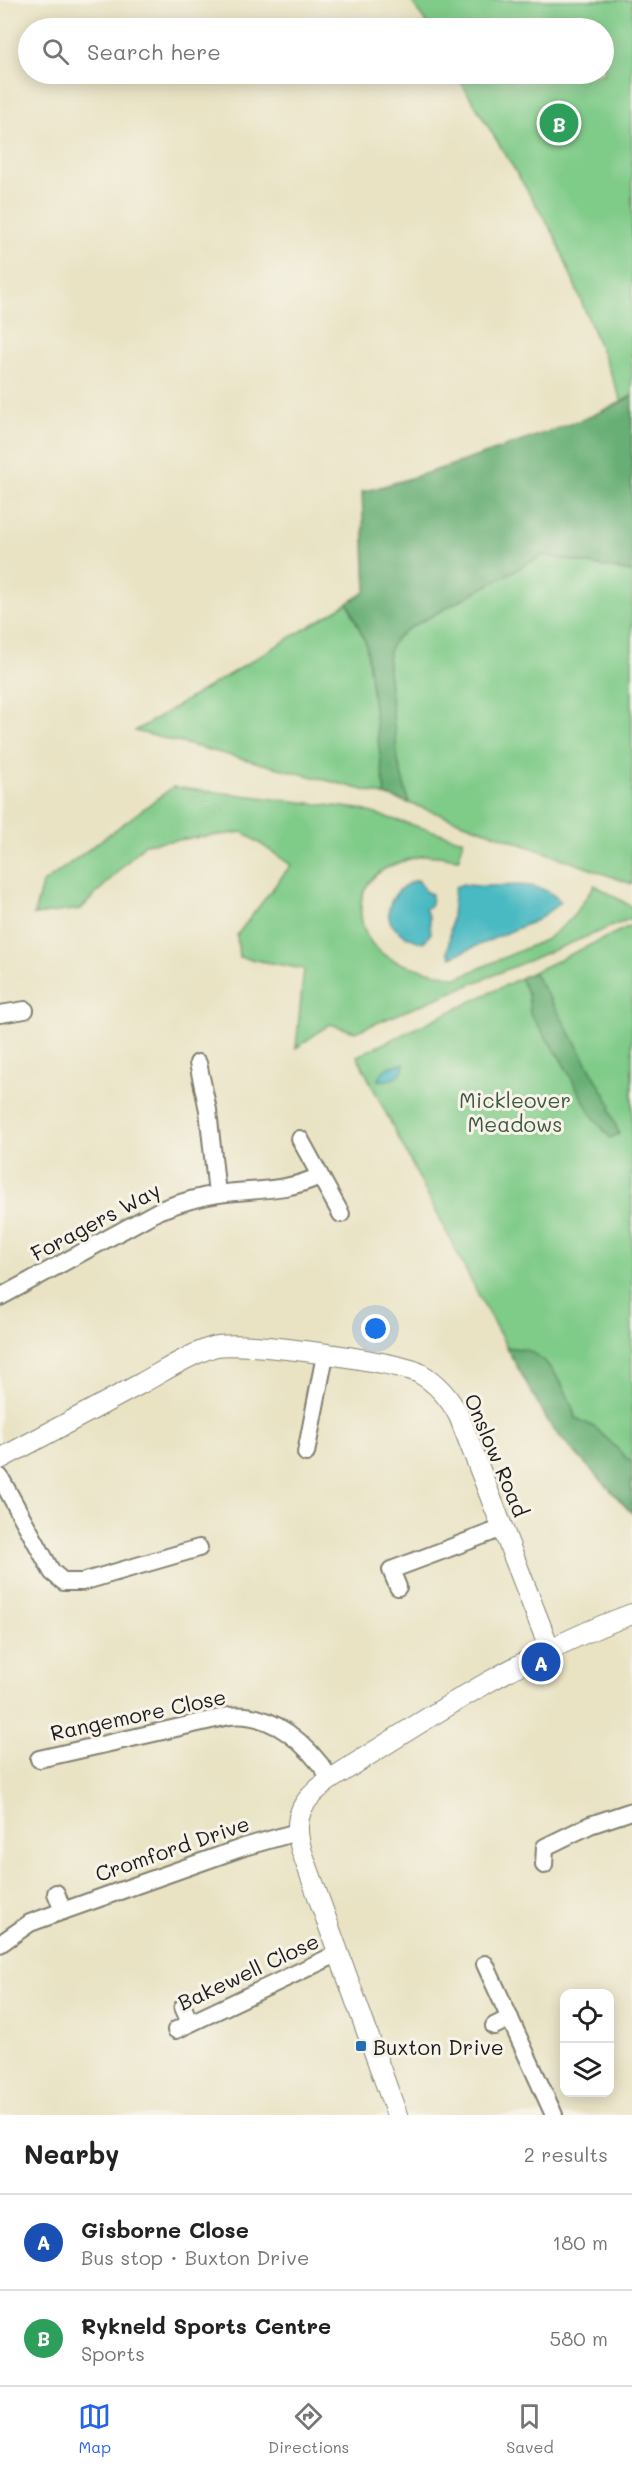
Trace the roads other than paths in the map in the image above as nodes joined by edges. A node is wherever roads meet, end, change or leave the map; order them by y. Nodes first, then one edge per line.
1 (25, 1010) dead end
2 (0, 1014) edge
3 (198, 1063) dead end
4 (300, 1139) dead end
5 (319, 1176) junction
6 (217, 1194) junction
7 (341, 1214) dead end
8 (0, 1297) edge
9 (324, 1355) junction
10 (303, 1443) dead end
11 (0, 1460) edge
12 (0, 1477) edge
13 (503, 1528) junction
14 (199, 1548) dead end
15 (398, 1587) dead end
16 (632, 1614) edge
17 (550, 1650) junction
18 (39, 1759) dead end
19 (331, 1779) junction
20 (632, 1811) edge
21 (297, 1832) junction
22 (544, 1865) dead end
23 (56, 1893) dead end
24 (63, 1911) junction
25 (0, 1944) edge
26 (339, 1953) junction
27 (485, 1964) dead end
28 (183, 2007) dead end
29 (510, 2018) junction
30 (494, 2026) dead end
31 (397, 2115) edge
32 (554, 2115) edge

1 - 2 street
3 - 6 street
4 - 5 street
5 - 6 street, Foragers Way
5 - 7 street
6 - 8 street, Foragers Way
9 - 10 street
9 - 11 street, Onslow Road
9 - 13 street, Onslow Road
12 - 14 street
13 - 15 street
13 - 17 street, Onslow Road
16 - 17 street
17 - 19 street
18 - 19 street, Rangemore Close
19 - 21 street
20 - 22 street
21 - 24 street, Cromford Drive
21 - 26 street
23 - 24 street
24 - 25 street, Cromford Drive
26 - 28 street, Bakewell Close
26 - 31 street
27 - 29 street
29 - 30 street
29 - 32 street

